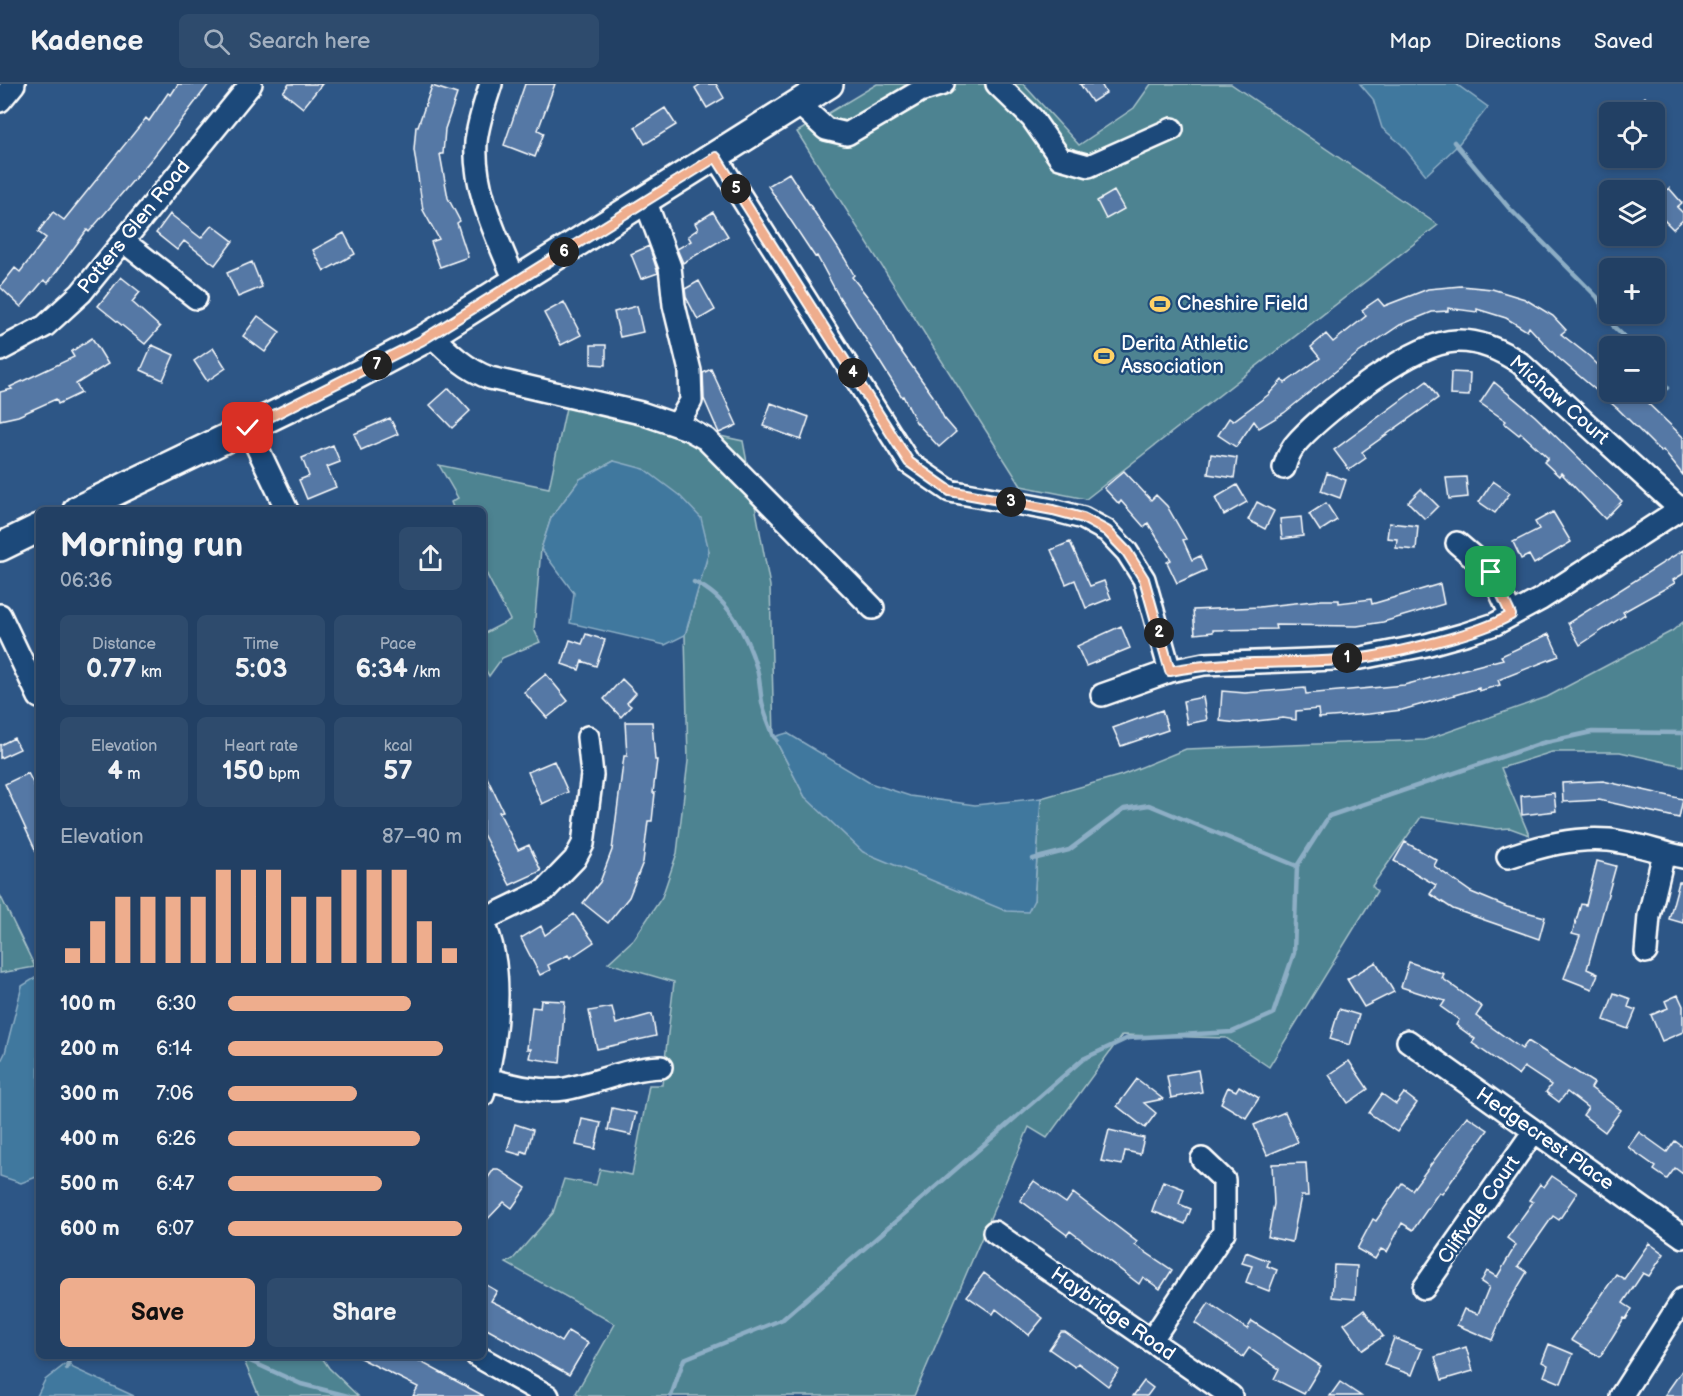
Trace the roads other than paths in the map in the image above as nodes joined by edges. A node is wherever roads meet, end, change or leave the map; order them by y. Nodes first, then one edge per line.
1 (14, 84) edge
2 (251, 84) edge
3 (491, 84) edge
4 (829, 84) edge
5 (943, 84) edge
6 (997, 84) edge
7 (0, 101) edge
8 (799, 104) junction
9 (1172, 129) dead end
10 (716, 157) junction
11 (645, 200) junction
12 (123, 241) junction
13 (516, 283) junction
14 (196, 298) dead end
15 (431, 335) junction
16 (0, 350) edge
17 (677, 425) junction
18 (248, 428) junction
19 (1284, 468) dead end
20 (83, 507) edge
21 (286, 507) edge
22 (1682, 508) edge
23 (36, 529) edge
24 (1457, 543) dead end
25 (0, 547) edge
26 (873, 608) dead end
27 (0, 615) edge
28 (1511, 615) junction
29 (1170, 671) junction
30 (36, 691) edge
31 (1102, 695) dead end
32 (588, 737) dead end
33 (1673, 855) edge
34 (1508, 857) dead end
35 (486, 920) edge
36 (486, 928) edge
37 (1646, 952) dead end
38 (1408, 1041) dead end
39 (661, 1067) dead end
40 (486, 1080) edge
41 (486, 1087) edge
42 (1534, 1131) junction
43 (1202, 1159) dead end
44 (994, 1232) dead end
45 (1683, 1237) edge
46 (1424, 1288) dead end
47 (1683, 1299) edge
48 (1151, 1341) junction
49 (482, 1359) edge
50 (548, 1396) edge
51 (1231, 1396) edge
52 (1621, 1396) edge

1 - 7 street
2 - 12 street, Potters Glen Road
3 - 13 street
4 - 8 main road
5 - 8 street
6 - 9 street
8 - 10 main road
10 - 11 main road
10 - 29 street
11 - 13 main road
11 - 17 street
12 - 14 street
12 - 16 street, Potters Glen Road
13 - 15 main road
15 - 17 street
15 - 18 main road
17 - 26 street
18 - 20 main road
18 - 21 street
19 - 22 street, Michaw Court
22 - 28 street
23 - 25 main road
24 - 28 street
27 - 30 street
28 - 29 street
29 - 31 street
32 - 35 street
33 - 34 street
33 - 37 street
36 - 40 street
38 - 42 street, Hedgecrest Place
39 - 41 street
42 - 45 street, Hedgecrest Place
42 - 46 street, Cliffvale Court
43 - 48 street
44 - 48 street, Haybridge Road
47 - 52 street
48 - 51 street, Haybridge Road
49 - 50 street

